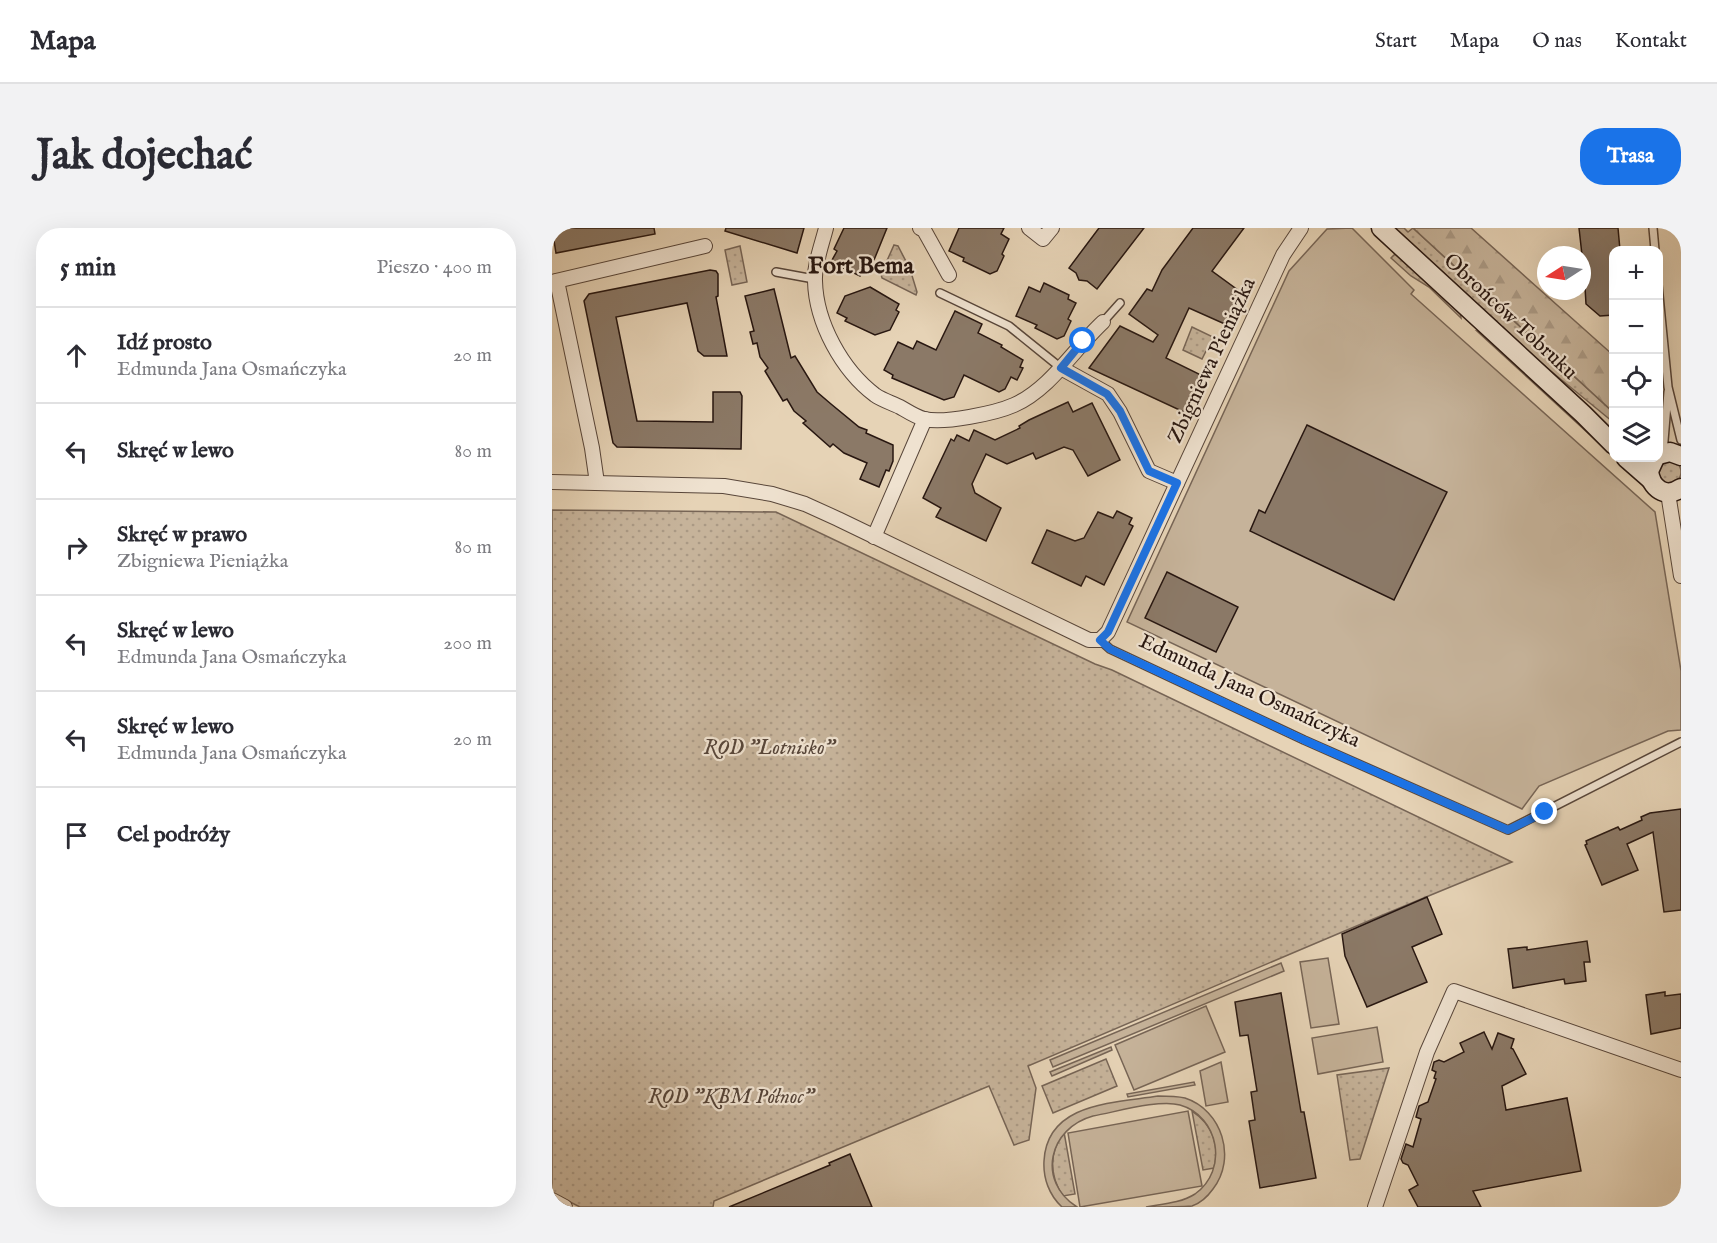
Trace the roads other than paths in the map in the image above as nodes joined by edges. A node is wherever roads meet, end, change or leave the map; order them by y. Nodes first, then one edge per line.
1 (826, 228) edge
2 (920, 228) edge
3 (1029, 228) edge
4 (1052, 228) edge
5 (1301, 228) edge
6 (1381, 228) edge
7 (1653, 228) edge
8 (705, 246) dead end
9 (1655, 246) edge
10 (776, 272) dead end
11 (949, 275) dead end
12 (814, 279) junction
13 (555, 281) edge
14 (940, 293) dead end
15 (1660, 300) edge
16 (1120, 303) dead end
17 (1103, 322) joint
18 (1061, 368) junction
19 (1668, 387) junction
20 (1584, 414) junction
21 (925, 419) junction
22 (1663, 425) edge
23 (1609, 430) edge
24 (1609, 440) edge
25 (1681, 440) edge
26 (1663, 454) edge
27 (1681, 456) edge
28 (1631, 462) edge
29 (1655, 462) edge
30 (1650, 479) junction
31 (552, 482) edge
32 (597, 483) junction
33 (1177, 483) junction
34 (1674, 491) edge
35 (874, 537) junction
36 (1681, 576) edge
37 (1100, 640) junction
38 (1681, 742) edge
39 (1681, 1070) edge
40 (552, 1200) edge
41 (565, 1207) edge
42 (1375, 1207) edge

1 - 12 street
2 - 11 street
3 - 4 street
5 - 33 street, Zbigniewa Pieniążka
6 - 20 street, Obrońców Tobruku
7 - 9 lane
8 - 13 street
10 - 12 lane
12 - 21 street
13 - 32 street
14 - 18 lane
15 - 19 lane
16 - 17 lane
17 - 18 street
18 - 21 street
18 - 33 street
19 - 22 lane
19 - 25 lane
20 - 23 street, Obrońców Tobruku
20 - 24 street, Obrońców Tobruku
21 - 35 street
26 - 27 street
28 - 30 street
29 - 30 street
30 - 34 street
31 - 32 street, Edmunda Jana Osmańczyka
32 - 35 street, Edmunda Jana Osmańczyka
33 - 37 street, Zbigniewa Pieniążka
34 - 36 street
35 - 37 street, Edmunda Jana Osmańczyka
37 - 38 lane, Edmunda Jana Osmańczyka
39 - 42 street
40 - 41 street

